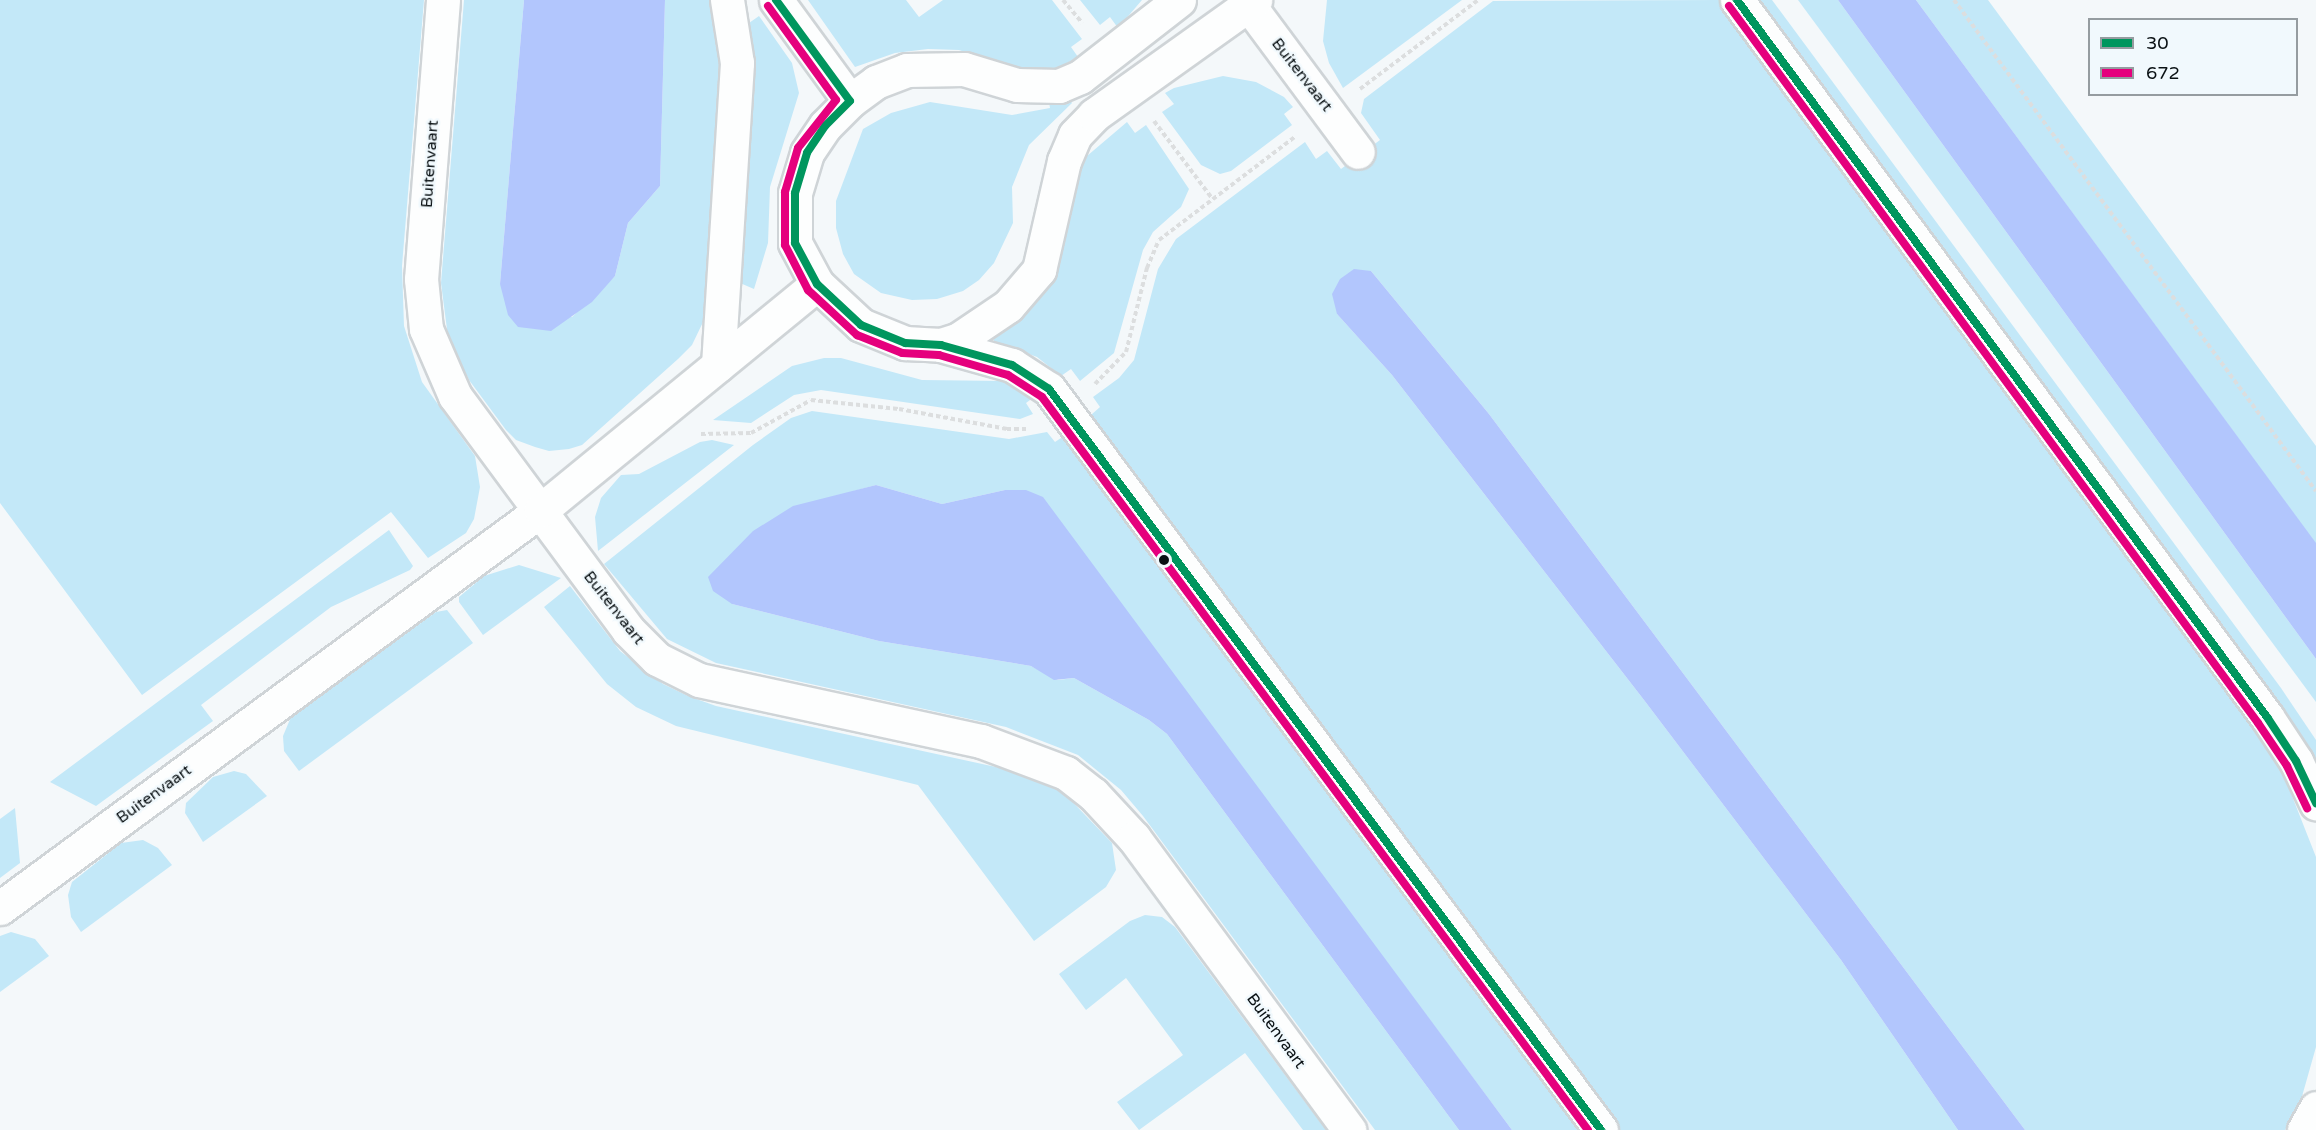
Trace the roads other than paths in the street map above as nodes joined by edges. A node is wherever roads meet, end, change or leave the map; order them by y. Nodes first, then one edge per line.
1 (443, 0) edge
2 (727, 0) edge
3 (776, 0) edge
4 (1179, 0) edge
5 (1737, 0) edge
6 (1249, 2) edge
7 (850, 101) junction
8 (1358, 152) dead end
9 (817, 284) junction
10 (941, 345) junction
11 (718, 365) junction
12 (541, 510) junction
13 (2316, 803) edge
14 (0, 908) edge
15 (2316, 1108) edge
16 (1349, 1130) edge
17 (1601, 1130) edge
18 (2304, 1130) edge

1 - 12 main road, Buitenvaart
2 - 11 main road
3 - 7 main road
4 - 7 main road
5 - 13 main road
6 - 8 main road, Buitenvaart
6 - 10 main road
7 - 9 main road
9 - 10 main road
9 - 11 main road, Buitenvaart
10 - 17 main road
11 - 12 main road, Buitenvaart
12 - 14 main road, Buitenvaart
12 - 16 main road, Buitenvaart
15 - 18 main road

